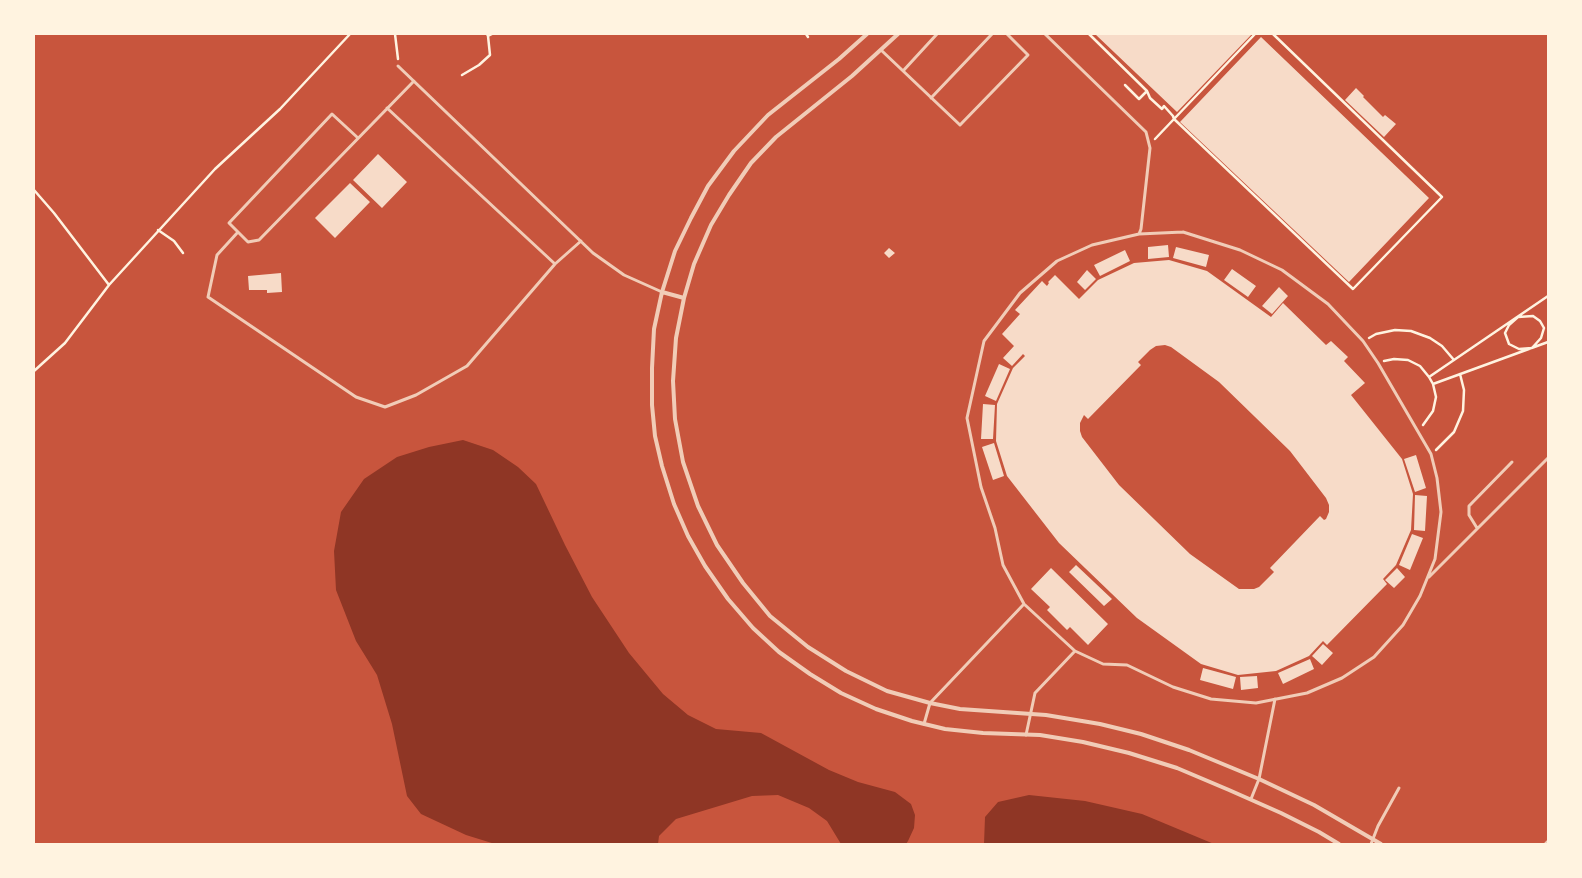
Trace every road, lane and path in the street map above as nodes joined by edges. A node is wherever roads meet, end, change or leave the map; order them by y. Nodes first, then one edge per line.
1 (350, 34) edge
2 (395, 34) edge
3 (806, 34) edge
4 (867, 34) edge
5 (898, 34) edge
6 (937, 34) edge
7 (992, 34) edge
8 (1007, 34) edge
9 (1045, 34) edge
10 (1089, 34) edge
11 (1255, 34) edge
12 (1273, 34) edge
13 (489, 35) edge
14 (808, 37) dead end
15 (880, 50) junction
16 (398, 66) joint
17 (903, 70) junction
18 (462, 75) dead end
19 (414, 81) junction
20 (1124, 85) dead end
21 (1147, 91) junction
22 (931, 98) junction
23 (387, 108) junction
24 (1174, 119) junction
25 (358, 138) junction
26 (1149, 142) junction
27 (34, 190) edge
28 (158, 230) junction
29 (238, 232) junction
30 (1138, 234) junction
31 (582, 241) junction
32 (183, 253) dead end
33 (555, 264) junction
34 (110, 286) junction
35 (662, 292) junction
36 (1548, 296) edge
37 (684, 298) junction
38 (1518, 317) junction
39 (1363, 341) junction
40 (1548, 342) edge
41 (1532, 348) junction
42 (1454, 360) junction
43 (1378, 363) junction
44 (34, 371) edge
45 (1460, 374) junction
46 (1429, 377) junction
47 (1433, 384) junction
48 (1417, 431) junction
49 (1431, 454) junction
50 (1548, 458) edge
51 (1512, 462) dead end
52 (1477, 528) junction
53 (1427, 578) junction
54 (1024, 604) junction
55 (1075, 652) junction
56 (1276, 699) junction
57 (930, 703) junction
58 (1030, 714) junction
59 (924, 724) junction
60 (1026, 735) junction
61 (1259, 779) junction
62 (1399, 788) dead end
63 (1251, 799) junction
64 (1374, 839) junction
65 (1548, 842) edge
66 (1339, 844) edge
67 (1371, 844) edge
68 (1381, 844) edge
69 (1546, 844) edge

1 - 28 path
2 - 16 path
3 - 14 path
4 - 35 street
5 - 15 street
6 - 17 lane
7 - 22 lane
8 - 22 lane
9 - 26 lane
10 - 21 path
11 - 24 path
12 - 24 path
13 - 18 path
15 - 17 lane
15 - 37 street
16 - 19 lane
17 - 22 lane
19 - 23 lane
19 - 31 lane
20 - 21 path
21 - 24 path
23 - 25 lane
23 - 33 lane
24 - 26 path
25 - 29 lane
25 - 29 lane
26 - 30 lane
27 - 34 path
28 - 32 path
28 - 34 path
29 - 33 lane
30 - 39 lane
30 - 54 lane
31 - 33 lane
31 - 35 lane
34 - 44 path
35 - 37 street
35 - 59 street
36 - 38 path
37 - 57 street
38 - 41 path
38 - 41 path
38 - 42 path
39 - 42 path
39 - 43 lane
40 - 41 path
41 - 45 path
42 - 46 path
43 - 46 path
43 - 48 lane
45 - 47 path
45 - 49 path
46 - 47 path
47 - 48 path
48 - 49 lane
49 - 53 lane
50 - 52 lane
51 - 52 lane
52 - 53 lane
53 - 56 lane
54 - 55 lane
54 - 57 lane
55 - 56 lane
55 - 58 lane
56 - 61 lane
57 - 58 street
57 - 59 lane
58 - 60 lane
58 - 61 street
59 - 60 street
60 - 63 street
61 - 63 lane
61 - 64 street
62 - 64 lane
63 - 66 street
64 - 67 lane
64 - 68 street
65 - 69 street

